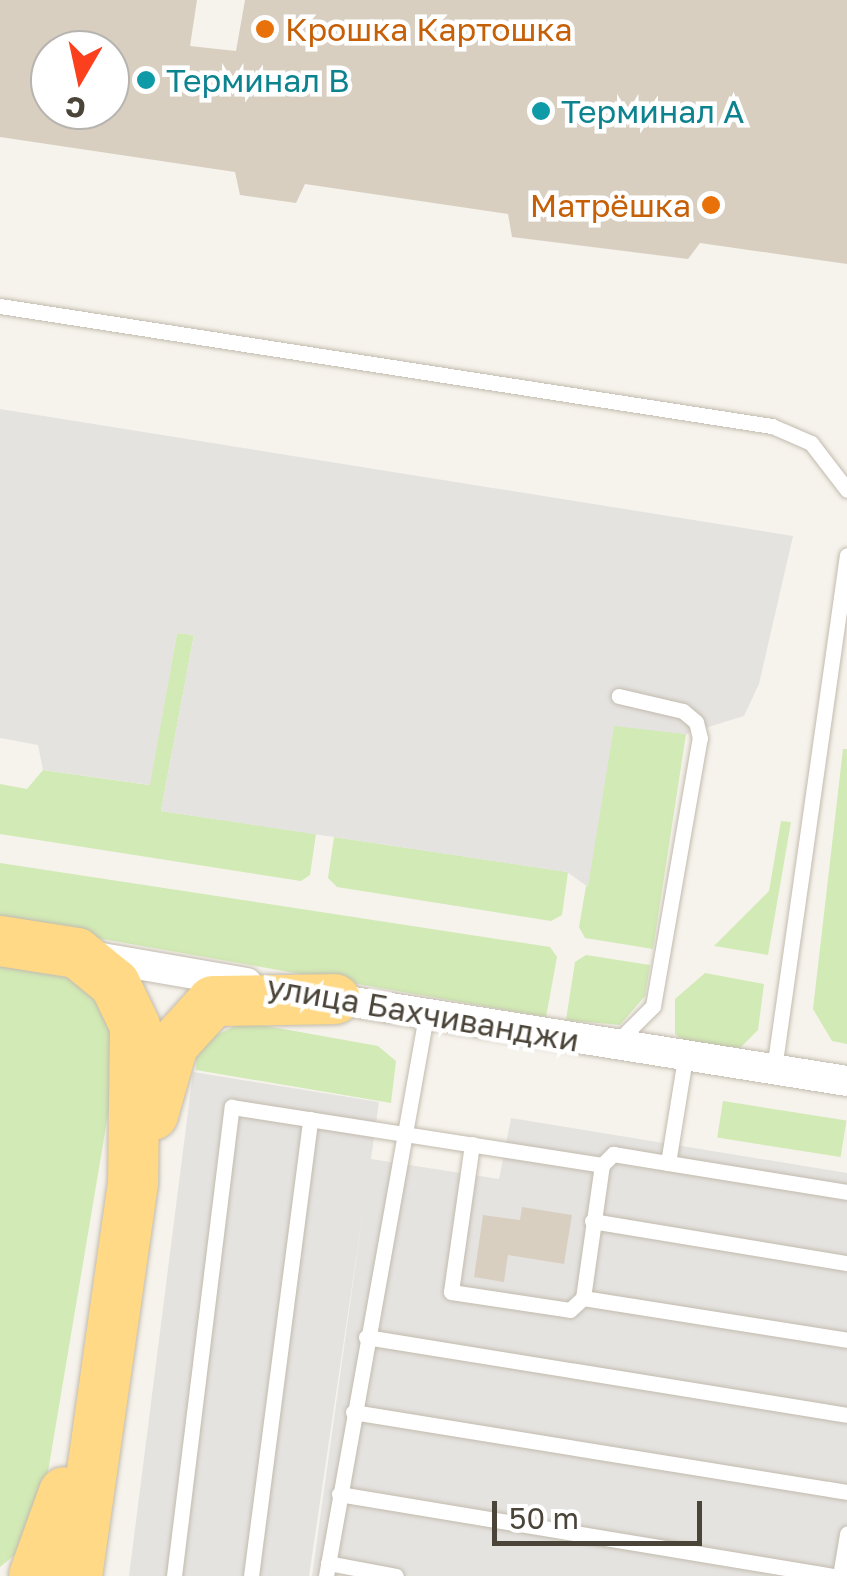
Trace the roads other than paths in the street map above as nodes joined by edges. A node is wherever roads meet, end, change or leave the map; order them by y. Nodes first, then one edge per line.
1 (0, 306) edge
2 (847, 490) edge
3 (847, 556) edge
4 (619, 696) dead end
5 (0, 940) edge
6 (77, 953) junction
7 (335, 999) junction
8 (426, 1016) junction
9 (600, 1043) junction
10 (685, 1058) junction
11 (774, 1069) junction
12 (847, 1080) edge
13 (310, 1119) junction
14 (409, 1134) junction
15 (472, 1144) junction
16 (668, 1163) junction
17 (602, 1165) junction
18 (133, 1182) junction
19 (847, 1192) edge
20 (592, 1221) junction
21 (847, 1263) edge
22 (583, 1298) junction
23 (366, 1337) junction
24 (847, 1340) edge
25 (110, 1346) junction
26 (353, 1412) junction
27 (847, 1415) edge
28 (847, 1492) edge
29 (340, 1494) junction
30 (847, 1534) edge
31 (327, 1569) edge
32 (34, 1576) edge
33 (77, 1576) edge
34 (174, 1576) edge
35 (250, 1576) edge
36 (396, 1576) edge
37 (837, 1576) edge

1 - 2 lane
3 - 11 lane
4 - 9 lane
5 - 6 highway, улица Бахчиванджи
6 - 7 street, улица Бахчиванджи
6 - 18 highway
7 - 8 street, улица Бахчиванджи
7 - 18 highway
8 - 9 street, улица Бахчиванджи
8 - 14 lane
9 - 10 street, улица Бахчиванджи
10 - 11 street, улица Бахчиванджи
10 - 16 lane
11 - 12 street, улица Бахчиванджи
13 - 14 lane
13 - 34 lane
13 - 35 lane
14 - 15 lane
14 - 23 lane
15 - 17 lane
15 - 22 lane
16 - 17 lane
16 - 19 lane
17 - 20 lane
18 - 25 highway
20 - 21 lane
20 - 22 lane
22 - 24 lane
23 - 26 lane
23 - 27 lane
25 - 32 highway
25 - 33 highway
26 - 28 lane
26 - 29 lane
29 - 31 lane
29 - 37 lane
30 - 37 lane
31 - 36 lane

